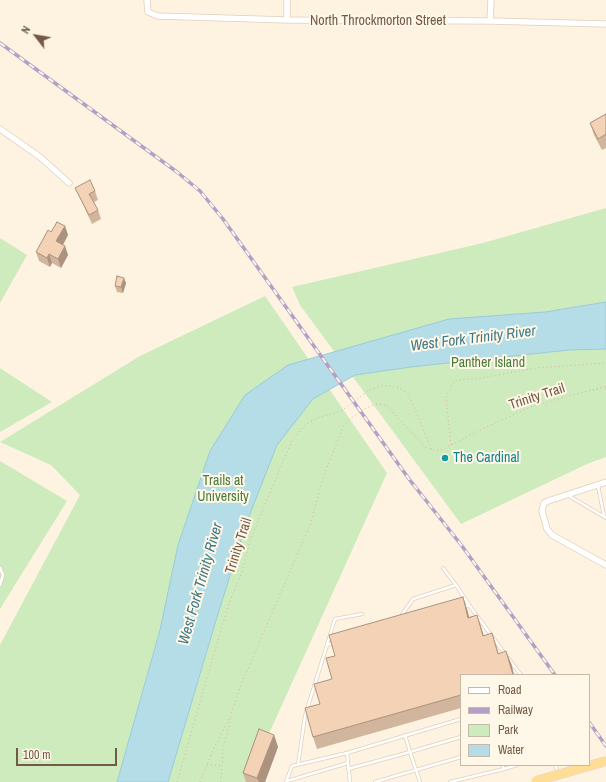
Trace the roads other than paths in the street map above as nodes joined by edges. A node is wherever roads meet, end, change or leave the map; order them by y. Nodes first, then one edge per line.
1 (147, 0) edge
2 (287, 0) edge
3 (491, 0) edge
4 (287, 20) junction
5 (490, 21) junction
6 (606, 24) edge
7 (0, 129) edge
8 (69, 183) dead end
9 (606, 482) edge
10 (597, 484) junction
11 (567, 494) junction
12 (605, 517) edge
13 (606, 564) edge
14 (0, 568) edge
15 (443, 568) dead end
16 (0, 585) edge
17 (456, 585) junction
18 (469, 605) junction
19 (461, 607) edge
20 (362, 614) dead end
21 (397, 621) edge
22 (341, 641) edge
23 (327, 645) junction
24 (520, 674) edge
25 (460, 719) edge
26 (405, 735) junction
27 (460, 737) edge
28 (410, 752) junction
29 (346, 753) junction
30 (460, 757) edge
31 (606, 761) edge
32 (348, 763) junction
33 (298, 765) junction
34 (502, 766) edge
35 (514, 766) edge
36 (555, 766) edge
37 (588, 766) edge
38 (590, 766) edge
39 (348, 769) junction
40 (504, 769) junction
41 (416, 770) junction
42 (559, 776) dead end
43 (536, 781) edge
44 (286, 782) edge
45 (350, 782) edge
46 (375, 782) edge
47 (420, 782) edge
48 (450, 782) edge

1 - 4 street, North Throckmorton Street
2 - 4 street
3 - 5 street
4 - 5 street, North Throckmorton Street
5 - 6 street, North Throckmorton Street
7 - 8 street
9 - 10 street
10 - 11 street
10 - 12 lane
11 - 12 lane
11 - 13 street
14 - 16 lane
15 - 17 lane
17 - 18 lane
17 - 21 lane
18 - 19 lane
18 - 24 lane
20 - 23 lane
22 - 23 lane
23 - 33 lane
25 - 26 lane
26 - 28 lane
26 - 29 lane
27 - 28 lane
28 - 39 lane
28 - 41 lane
29 - 32 lane
29 - 33 lane
30 - 41 lane
31 - 38 main road, bridge
32 - 39 lane
32 - 44 lane
33 - 44 lane
34 - 40 lane
35 - 40 lane
36 - 42 lane
37 - 43 main road, bridge
39 - 45 lane
40 - 48 lane
41 - 46 lane
41 - 47 lane

